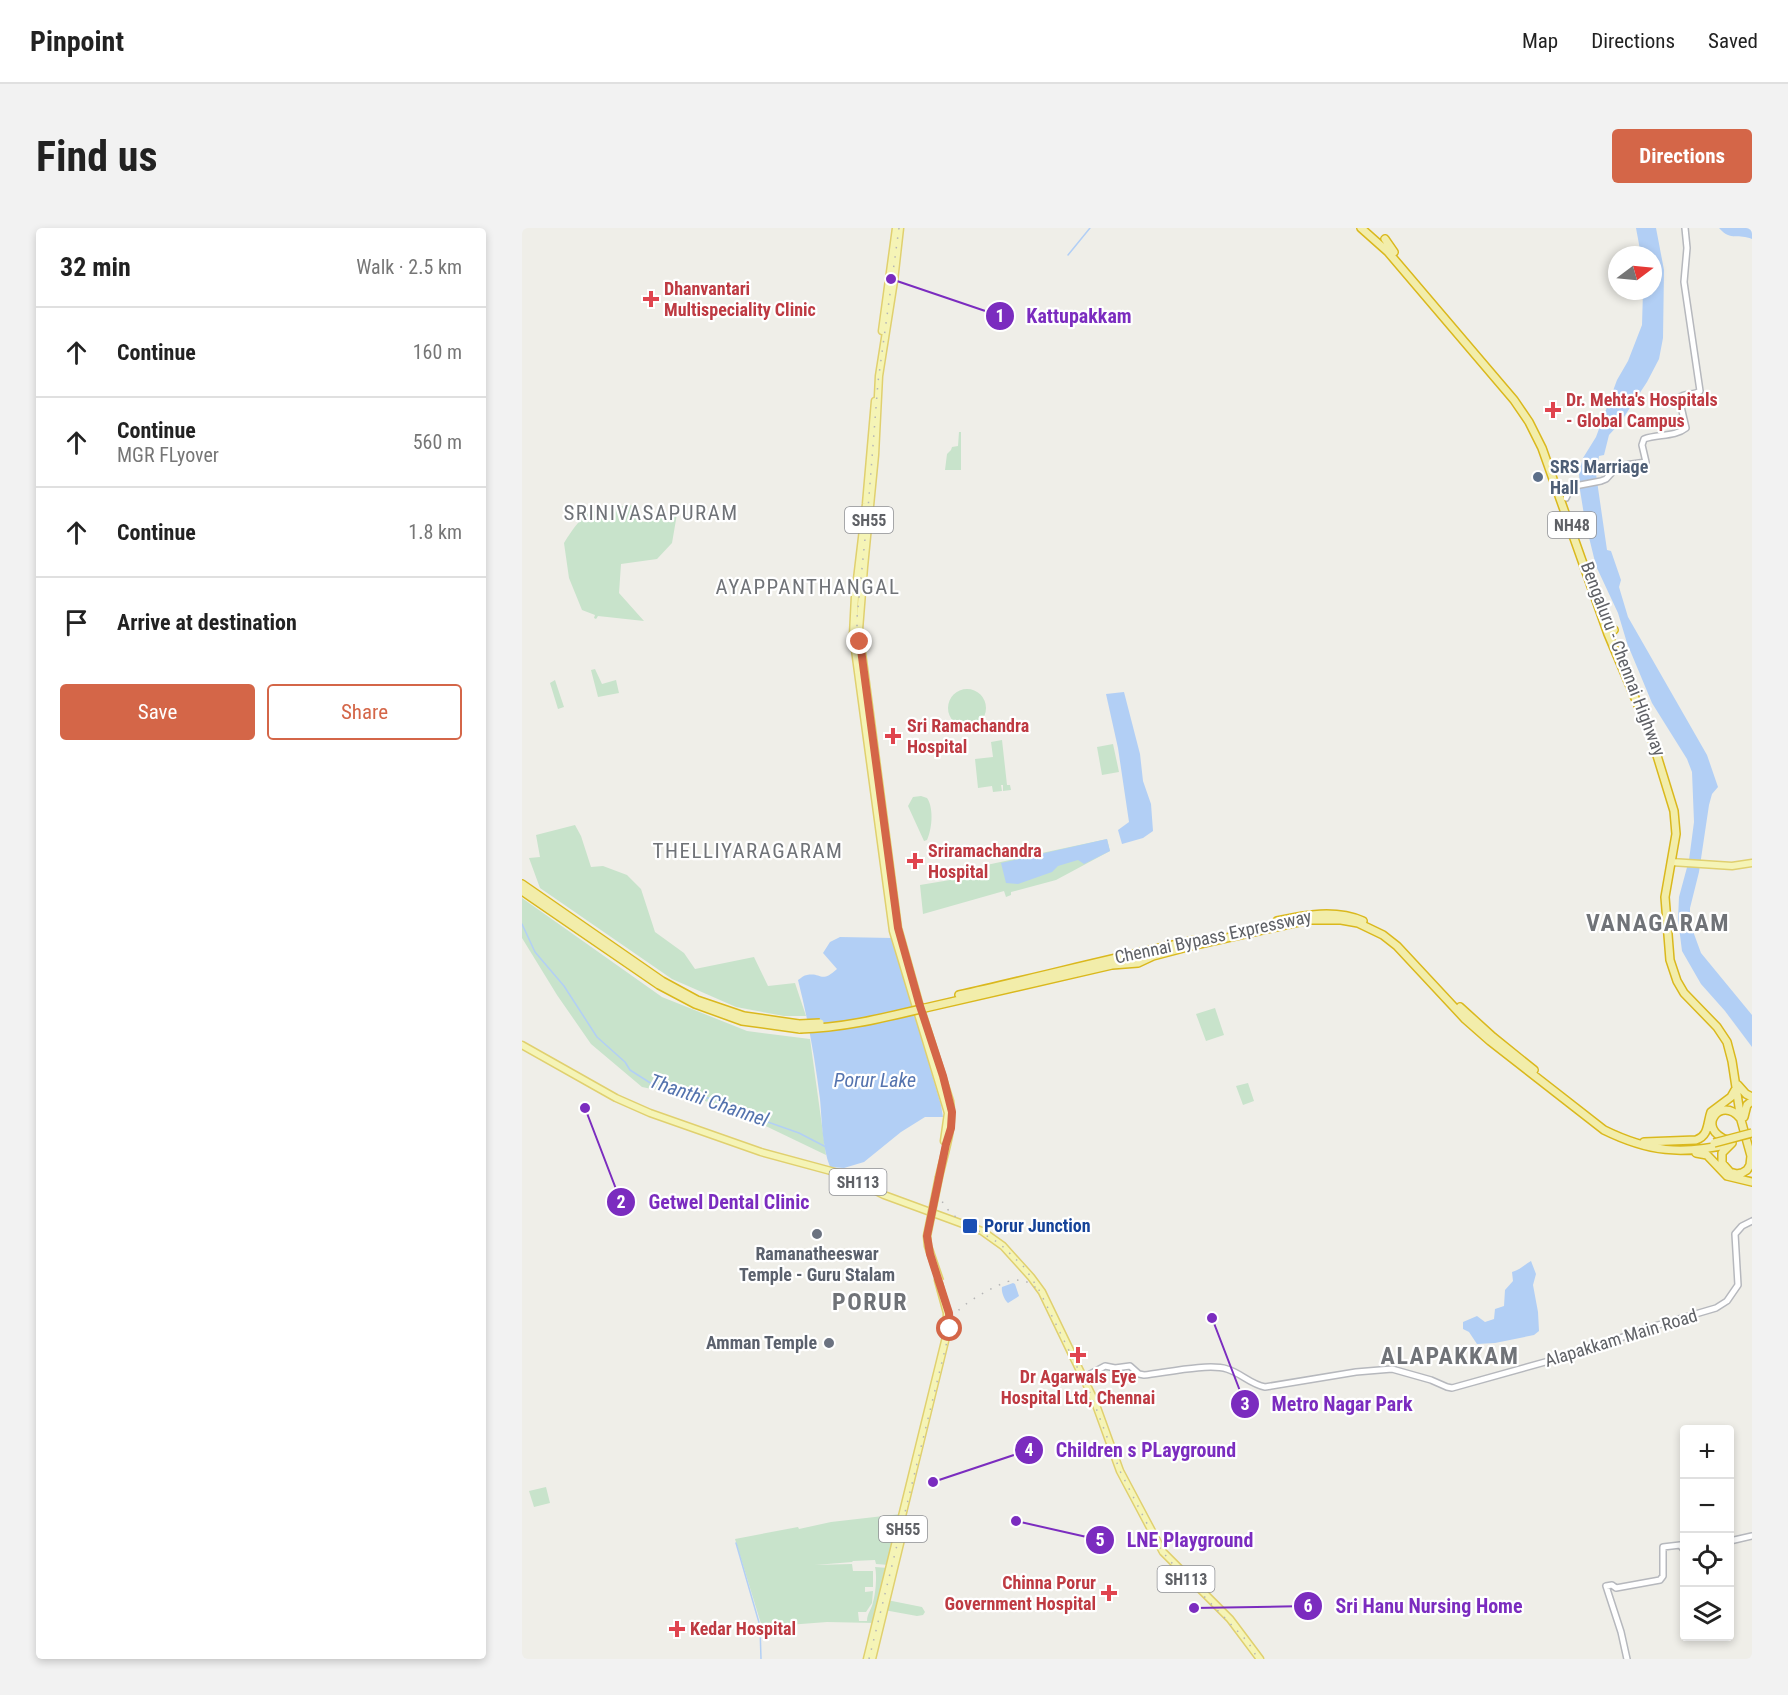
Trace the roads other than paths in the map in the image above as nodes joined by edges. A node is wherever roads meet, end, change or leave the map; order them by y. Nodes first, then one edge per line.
1 (898, 228) edge
2 (1685, 228) edge
3 (1361, 229) edge
4 (1375, 239) junction
5 (1385, 239) dead end
6 (1401, 262) junction
7 (1572, 487) junction
8 (1557, 490) junction
9 (1566, 498) dead end
10 (1676, 862) junction
11 (1752, 863) edge
12 (522, 885) edge
13 (522, 891) edge
14 (1467, 1018) junction
15 (799, 1027) junction
16 (522, 1046) edge
17 (1735, 1086) junction
18 (1751, 1100) edge
19 (1743, 1119) junction
20 (1752, 1132) edge
21 (1752, 1137) edge
22 (1644, 1142) junction
23 (1730, 1142) junction
24 (1714, 1145) junction
25 (1664, 1150) junction
26 (1752, 1155) edge
27 (1752, 1182) edge
28 (1752, 1221) edge
29 (1082, 1379) junction
30 (1752, 1536) edge
31 (1734, 1540) edge
32 (1680, 1545) edge
33 (870, 1659) edge
34 (1259, 1659) edge
35 (1627, 1659) edge

1 - 33 main road, SH55, bridge
2 - 7 main road
3 - 4 highway, NH48
4 - 6 highway, Bengaluru - Chennai Highway / NH48
4 - 8 highway, Bengaluru - Chennai Highway / NH48
5 - 6 highway
6 - 8 highway, Bengaluru - Chennai Highway / NH48
7 - 8 main road
7 - 9 main road
8 - 10 highway, Bengaluru - Chennai Highway / NH48
8 - 10 highway, Bengaluru - Chennai Highway / NH48
10 - 11 main road
10 - 17 highway, NH48
10 - 17 highway, NH48
12 - 15 highway
13 - 15 highway
14 - 15 highway, Chennai Bypass Expressway, bridge
14 - 22 highway, Chennai Bypass Expressway
14 - 25 highway, Chennai Bypass Expressway
16 - 29 main road, SH113
17 - 18 highway
17 - 19 highway, NH48
17 - 22 highway
18 - 19 highway
19 - 23 highway
19 - 26 highway
20 - 23 highway, bridge
21 - 23 highway, bridge
22 - 24 highway, Chennai Bypass Expressway
23 - 24 highway, bridge
23 - 26 highway
24 - 25 highway, Chennai Bypass Expressway
25 - 27 highway
28 - 29 main road, Alapakkam Main Road
29 - 34 main road, SH113
30 - 31 main road
32 - 35 main road

